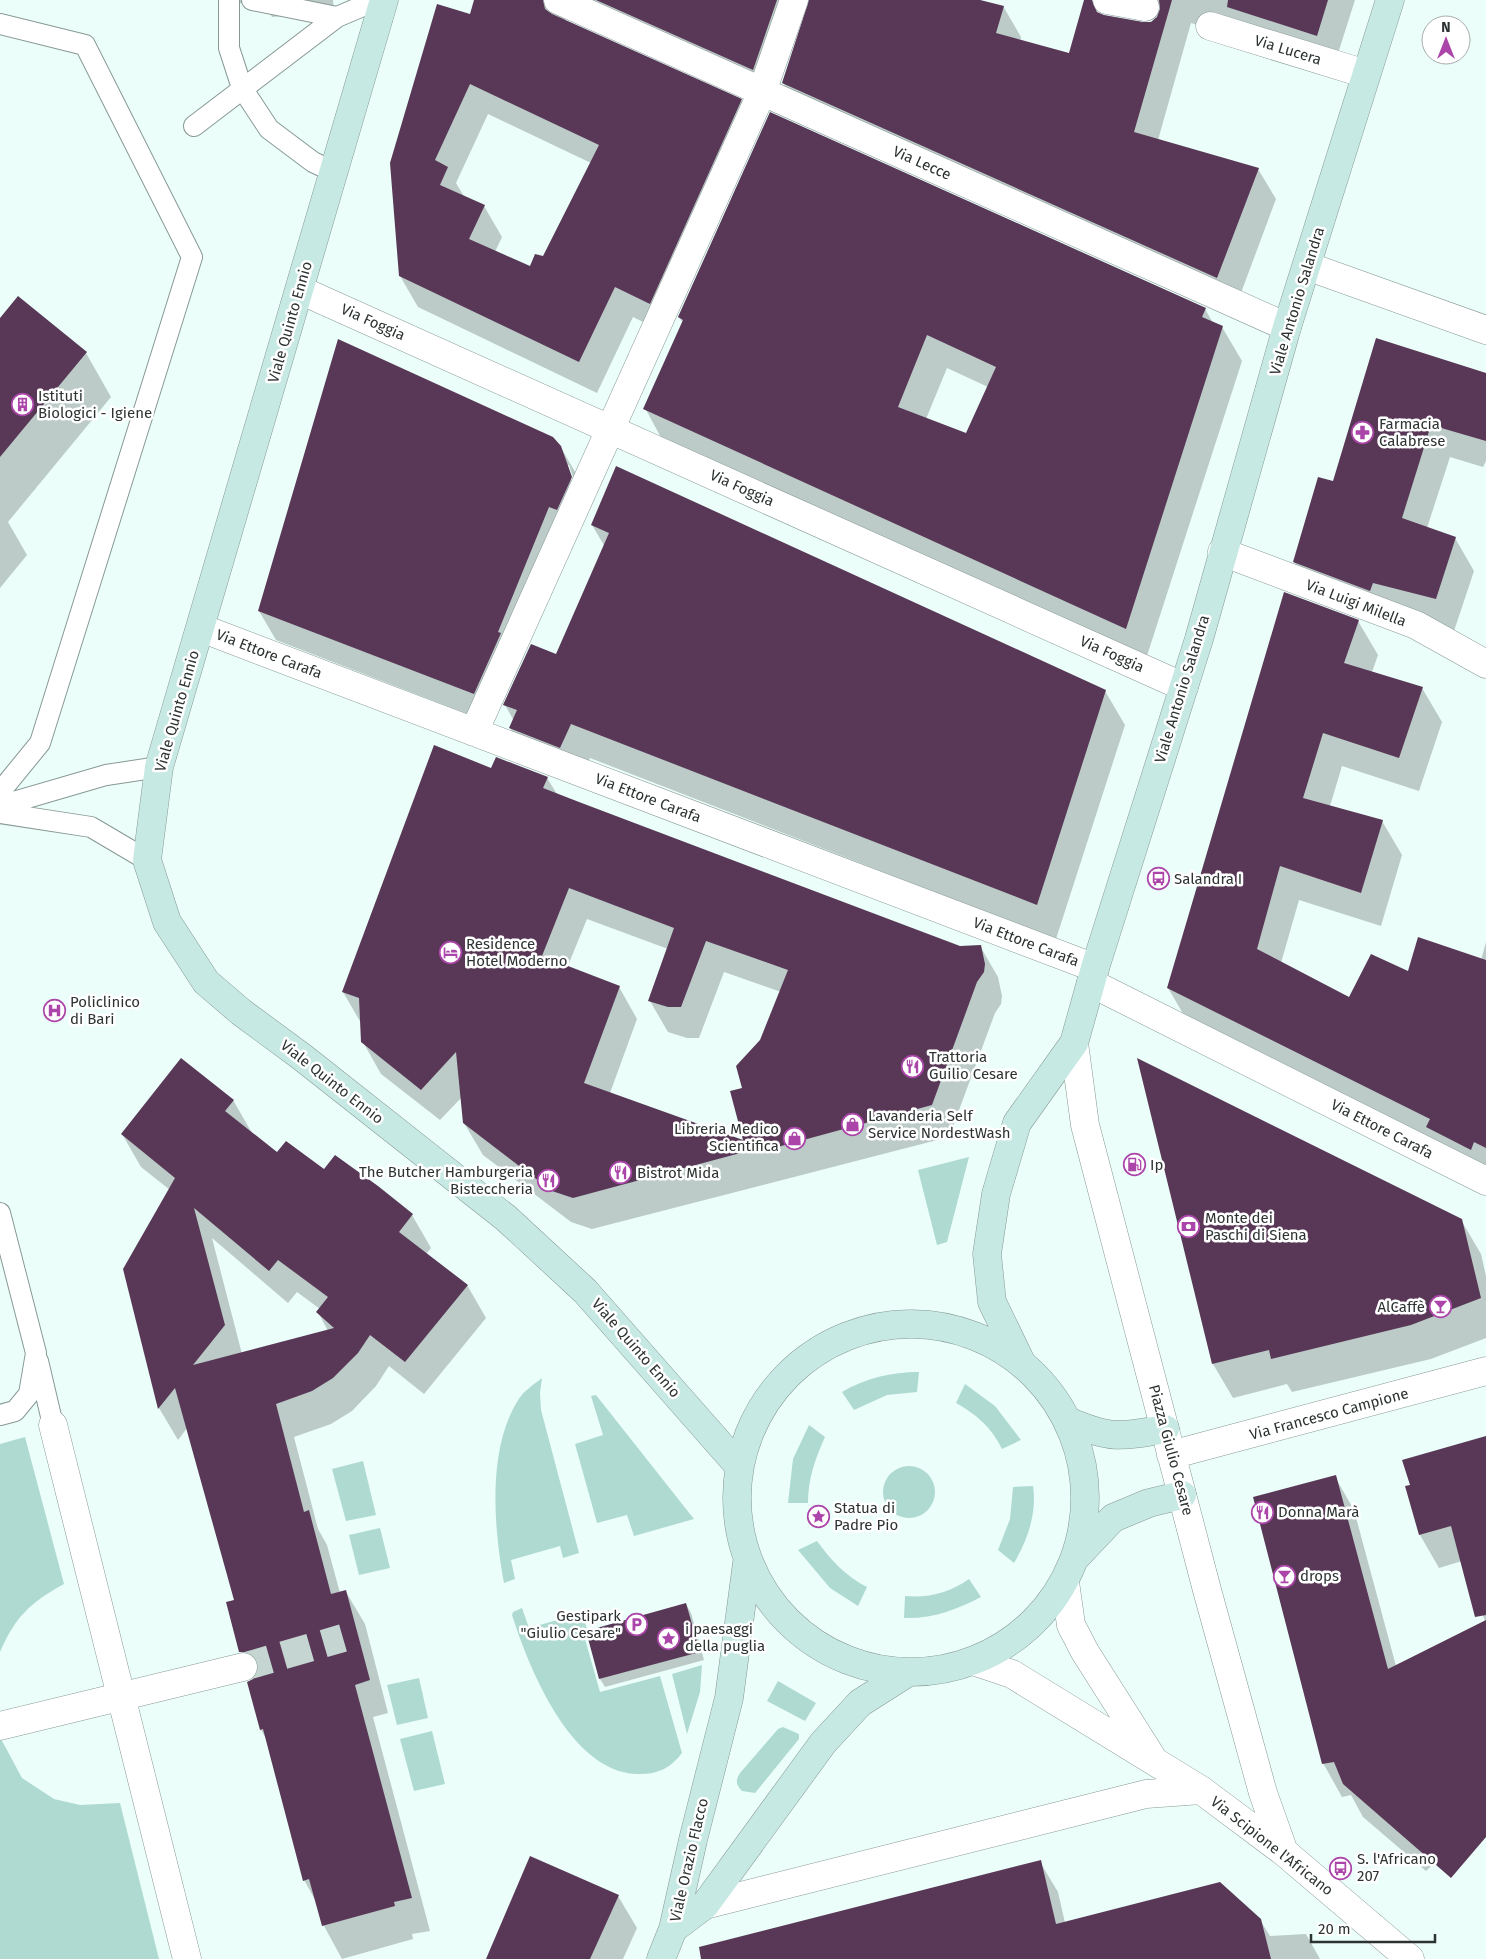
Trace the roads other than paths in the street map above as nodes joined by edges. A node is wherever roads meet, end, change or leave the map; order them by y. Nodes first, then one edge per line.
1 (229, 0) edge
2 (252, 0) edge
3 (377, 0) edge
4 (384, 0) edge
5 (558, 0) edge
6 (794, 0) edge
7 (1107, 0) edge
8 (1390, 0) edge
9 (1145, 7) dead end
10 (337, 17) junction
11 (0, 24) edge
12 (1210, 26) dead end
13 (1366, 74) junction
14 (242, 88) junction
15 (762, 92) junction
16 (194, 126) dead end
17 (334, 172) junction
18 (1307, 266) junction
19 (300, 290) junction
20 (1287, 327) junction
21 (1486, 330) edge
22 (611, 429) junction
23 (1222, 552) junction
24 (201, 628) junction
25 (1486, 664) edge
26 (1184, 687) junction
27 (474, 732) junction
28 (159, 767) junction
29 (0, 792) edge
30 (0, 806) edge
31 (0, 812) edge
32 (147, 860) junction
33 (1093, 975) junction
34 (1074, 1044) junction
35 (1486, 1181) edge
36 (0, 1212) edge
37 (36, 1353) junction
38 (1022, 1364) junction
39 (1486, 1371) edge
40 (0, 1415) edge
41 (1068, 1421) junction
42 (53, 1425) joint
43 (1168, 1442) junction
44 (738, 1465) junction
45 (1182, 1495) junction
46 (747, 1563) junction
47 (1070, 1570) junction
48 (973, 1661) junction
49 (243, 1667) tunnel mouth
50 (907, 1673) junction
51 (121, 1697) junction
52 (0, 1726) edge
53 (1153, 1759) junction
54 (1202, 1790) junction
55 (1284, 1852) junction
56 (705, 1905) junction
57 (673, 1929) junction
58 (187, 1959) edge
59 (661, 1959) edge
60 (1410, 1959) edge

1 - 14 lane
2 - 10 lane
3 - 10 lane
4 - 17 street, Viale Quinto Ennio
5 - 15 street, Via Lecce
6 - 15 street
7 - 9 street
8 - 13 street, Viale Antonio Salandra
10 - 14 lane
11 - 29 lane
12 - 13 street, Via Lucera
13 - 18 street, Viale Antonio Salandra
14 - 16 lane
14 - 17 lane
15 - 20 street, Via Lecce
15 - 22 street
17 - 19 street, Viale Quinto Ennio
18 - 20 street, Viale Antonio Salandra
18 - 21 street
19 - 22 street, Via Foggia
19 - 24 street, Viale Quinto Ennio
20 - 23 street, Viale Antonio Salandra
22 - 26 street, Via Foggia
22 - 27 street
23 - 25 street, Via Luigi Milella
23 - 26 street, Viale Antonio Salandra
24 - 27 street, Via Ettore Carafa
24 - 28 street, Viale Quinto Ennio
26 - 33 street, Viale Antonio Salandra
27 - 33 street, Via Ettore Carafa
28 - 30 lane
28 - 32 street, Viale Quinto Ennio
31 - 32 lane
32 - 44 street, Viale Quinto Ennio
33 - 34 street, Viale Antonio Salandra
33 - 35 street, Via Ettore Carafa
34 - 38 street, Viale Antonio Salandra
34 - 43 street, Piazza Giulio Cesare
36 - 37 lane
37 - 40 lane
37 - 42 lane
38 - 41 street
38 - 44 street
39 - 43 street, Via Francesco Campione
41 - 43 street
41 - 47 street
42 - 51 street
43 - 45 street, Piazza Giulio Cesare
44 - 46 street
45 - 47 street
45 - 55 street, Piazza Giulio Cesare
46 - 50 street
46 - 57 street, Viale Orazio Flacco
47 - 48 street
47 - 53 street, Via Scipione l'Africano
48 - 50 street
48 - 53 street, Via Scipione l'Africano
49 - 51 street
50 - 56 street, Viale Orazio Flacco
51 - 52 street
51 - 58 street
53 - 54 street, Via Scipione l'Africano
54 - 55 street, Via Scipione l'Africano
54 - 56 street
55 - 60 street, Via Scipione l'Africano
56 - 57 street, Viale Orazio Flacco
57 - 59 street

